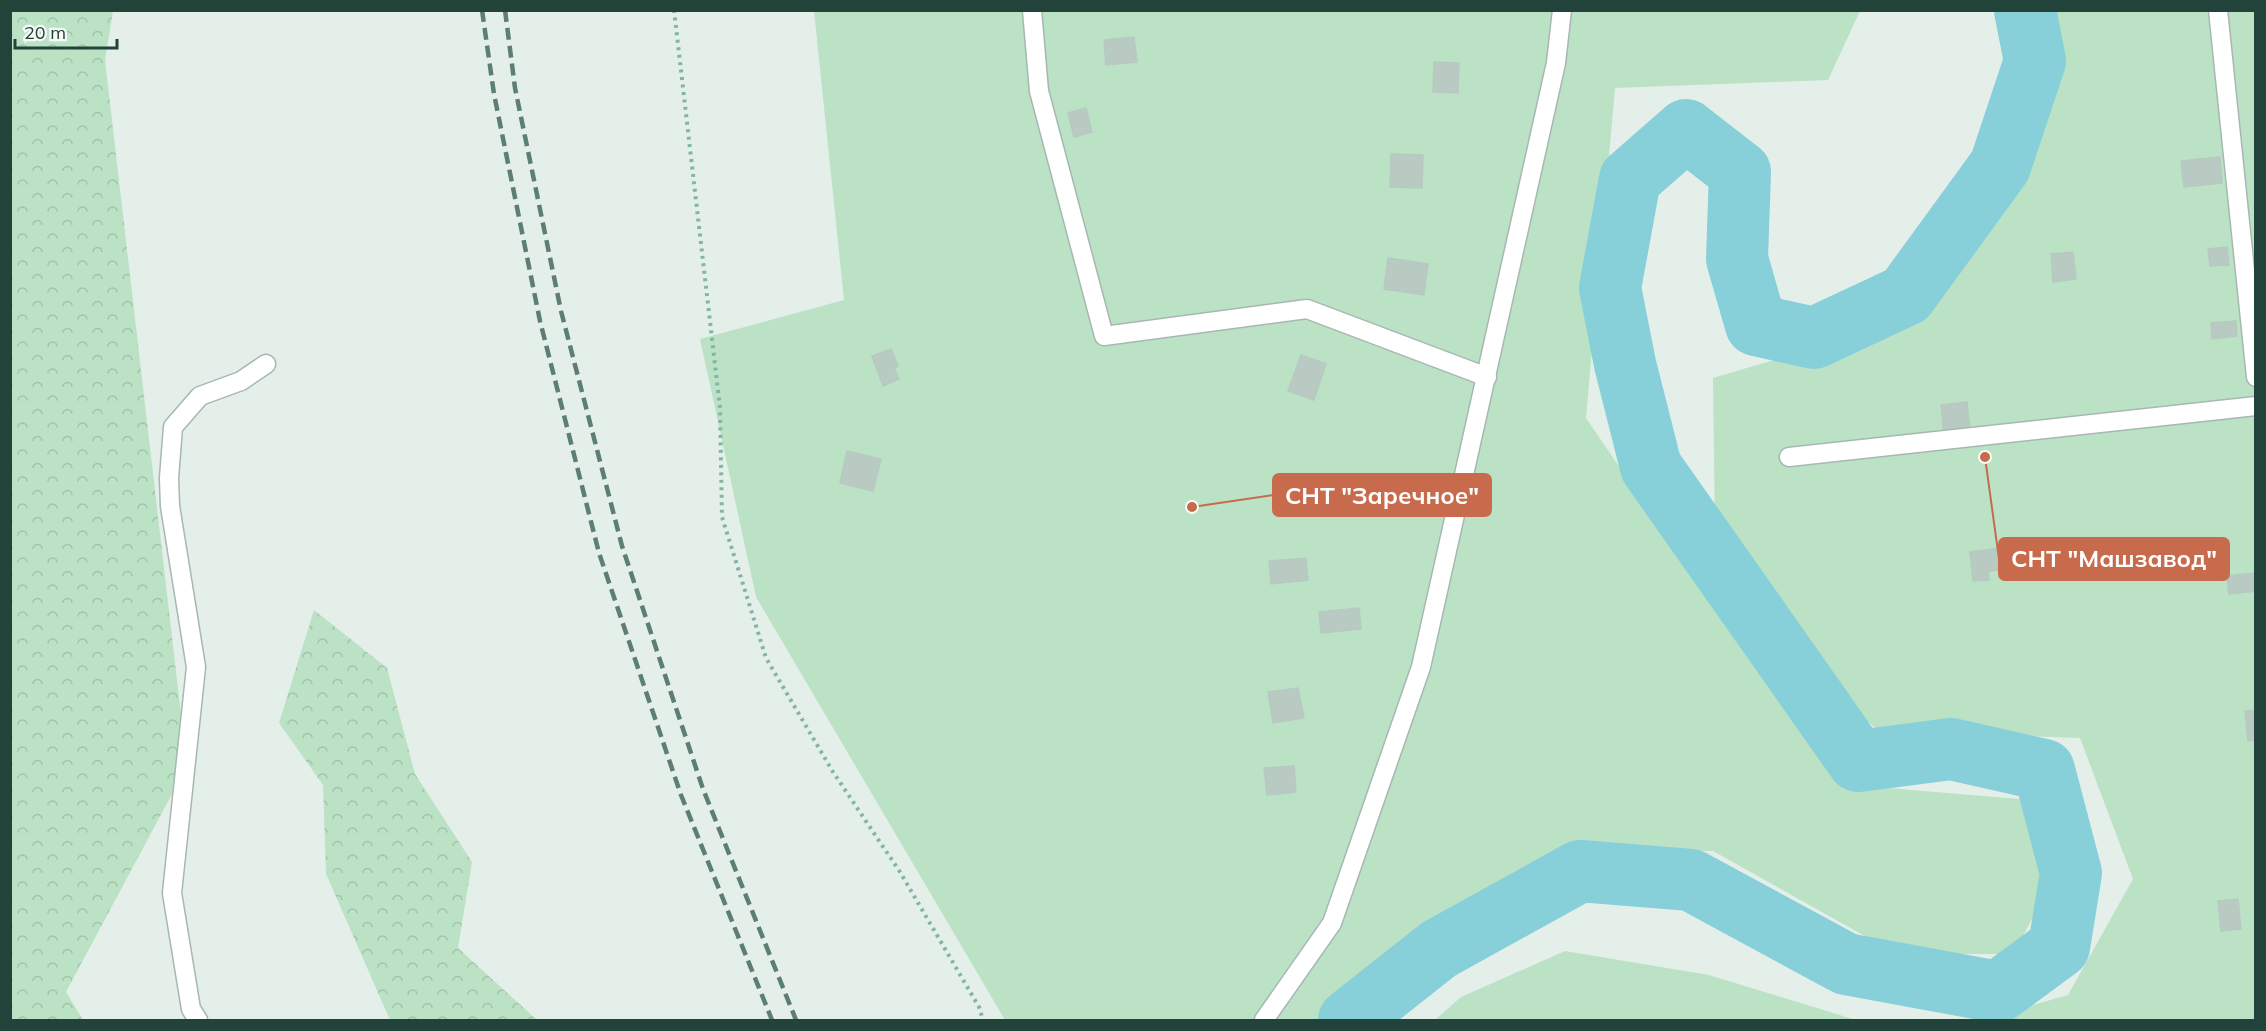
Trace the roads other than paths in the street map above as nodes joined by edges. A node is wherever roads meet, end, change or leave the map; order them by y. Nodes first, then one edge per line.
1 (1032, 10) edge
2 (1562, 10) edge
3 (2218, 10) edge
4 (2249, 244) edge
5 (266, 364) dead end
6 (1487, 377) junction
7 (2256, 377) edge
8 (2256, 406) edge
9 (1789, 457) dead end
10 (198, 1020) edge
11 (1264, 1020) edge

1 - 6 lane
2 - 6 lane
3 - 4 lane
4 - 7 lane
5 - 10 lane
6 - 11 lane
8 - 9 lane

